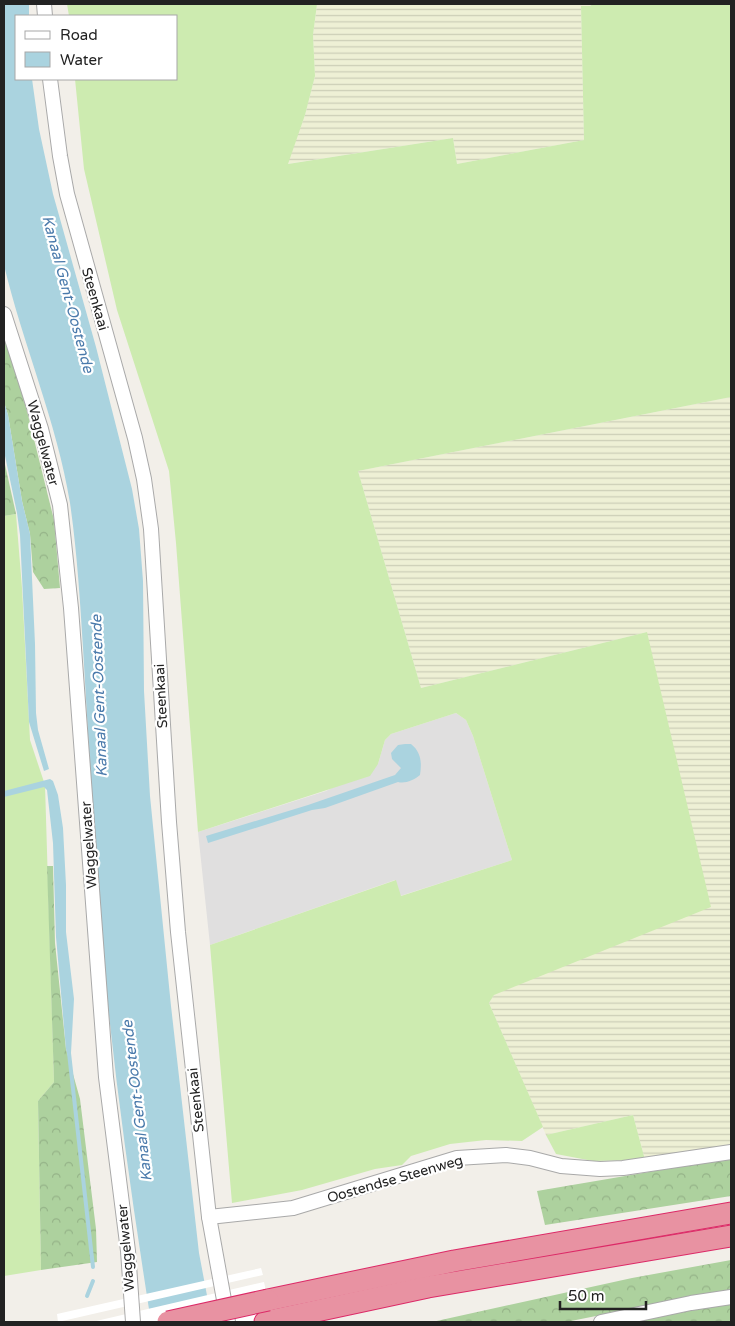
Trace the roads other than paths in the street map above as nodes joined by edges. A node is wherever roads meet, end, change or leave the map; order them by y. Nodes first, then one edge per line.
1 (50, 80) edge
2 (4, 314) edge
3 (731, 1152) edge
4 (731, 1213) edge
5 (209, 1217) junction
6 (731, 1236) edge
7 (731, 1297) edge
8 (269, 1321) edge
9 (134, 1322) edge
10 (168, 1322) edge
11 (228, 1322) edge
12 (601, 1322) edge

1 - 5 street, Steenkaai
2 - 9 street, Waggelwater
3 - 5 street, Oostendse Steenweg
4 - 10 highway, bridge
5 - 11 street, Steenkaai
6 - 8 highway
7 - 12 street

